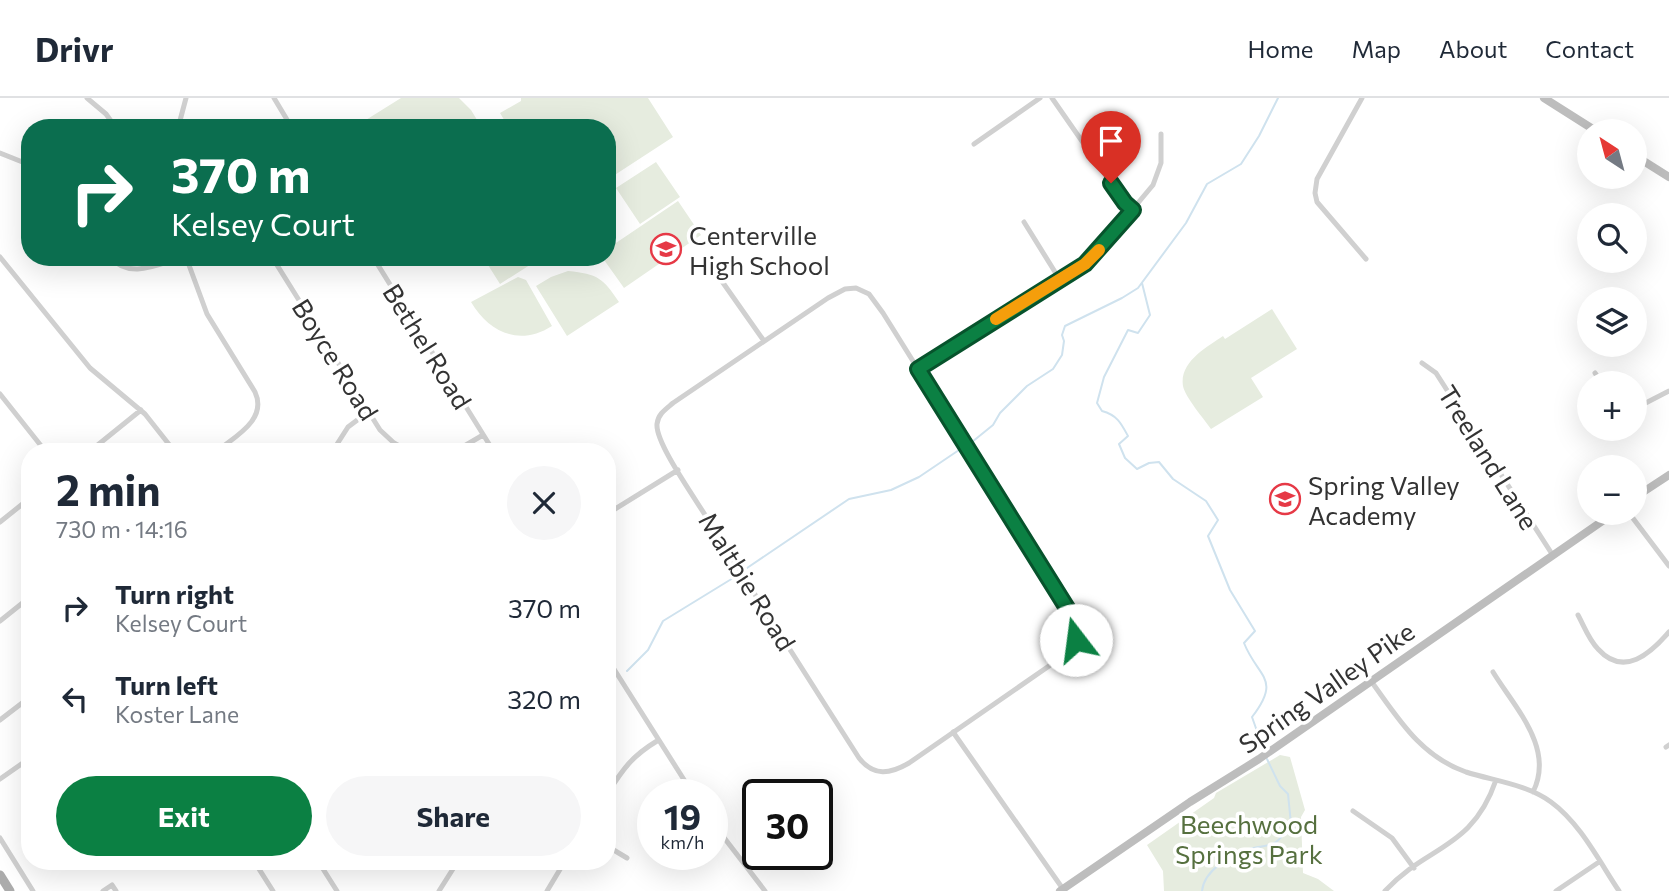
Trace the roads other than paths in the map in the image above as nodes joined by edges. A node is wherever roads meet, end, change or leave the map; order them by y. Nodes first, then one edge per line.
1 (87, 98) edge
2 (186, 98) edge
3 (274, 98) edge
4 (1041, 98) edge
5 (1052, 98) edge
6 (1362, 98) edge
7 (1544, 98) edge
8 (110, 119) edge
9 (180, 119) edge
10 (287, 119) edge
11 (1577, 119) edge
12 (1161, 134) dead end
13 (974, 144) dead end
14 (0, 153) edge
15 (21, 161) edge
16 (1647, 163) edge
17 (1669, 177) edge
18 (1133, 210) junction
19 (1024, 222) dead end
20 (0, 257) edge
21 (1366, 259) dead end
22 (121, 266) edge
23 (150, 266) edge
24 (188, 266) edge
25 (278, 266) edge
26 (379, 266) edge
27 (714, 270) dead end
28 (1060, 280) junction
29 (764, 341) junction
30 (1422, 363) dead end
31 (918, 369) junction
32 (1669, 391) edge
33 (0, 394) edge
34 (1647, 402) edge
35 (141, 410) junction
36 (368, 412) junction
37 (484, 435) junction
38 (39, 443) edge
39 (100, 443) edge
40 (168, 443) edge
41 (227, 443) edge
42 (338, 443) edge
43 (396, 443) edge
44 (470, 443) edge
45 (489, 443) edge
46 (678, 470) junction
47 (1669, 475) edge
48 (1647, 489) edge
49 (21, 505) edge
50 (616, 508) edge
51 (0, 522) edge
52 (1596, 525) edge
53 (1638, 525) edge
54 (1552, 554) junction
55 (1669, 566) edge
56 (21, 604) edge
57 (1578, 615) dead end
58 (0, 621) edge
59 (1669, 632) edge
60 (1493, 672) dead end
61 (616, 673) edge
62 (1371, 681) junction
63 (21, 704) edge
64 (0, 720) edge
65 (953, 732) junction
66 (657, 741) junction
67 (21, 764) edge
68 (0, 779) edge
69 (683, 779) edge
70 (616, 780) edge
71 (1496, 780) junction
72 (1533, 792) junction
73 (1353, 811) dead end
74 (0, 838) edge
75 (728, 843) edge
76 (616, 851) edge
77 (627, 858) dead end
78 (1599, 862) junction
79 (1414, 868) junction
80 (260, 870) edge
81 (324, 870) edge
82 (452, 870) edge
83 (560, 870) edge
84 (0, 876) edge
85 (1061, 890) edge
86 (10, 891) edge
87 (33, 891) edge
88 (103, 891) edge
89 (116, 891) edge
90 (273, 891) edge
91 (337, 891) edge
92 (439, 891) edge
93 (547, 891) edge
94 (765, 891) edge
95 (1385, 891) edge
96 (1556, 891) edge
97 (1619, 891) edge

1 - 8 street
2 - 9 street
3 - 10 street
4 - 13 street
5 - 18 street
6 - 21 street
7 - 11 street
12 - 18 street
14 - 15 street
16 - 17 street
18 - 28 street
19 - 28 street
20 - 35 street
22 - 23 street
24 - 41 street
25 - 36 street, Boyce Road
26 - 37 street, Bethel Road
27 - 29 street
28 - 31 street
29 - 31 street, Maltbie Road
29 - 46 street, Maltbie Road
30 - 54 street, Treeland Lane
31 - 65 street, Maltbie Road
32 - 34 street
33 - 38 street
35 - 39 street
35 - 40 street
36 - 42 street
36 - 43 street, Boyce Road
37 - 44 street
37 - 45 street, Bethel Road
46 - 50 street
46 - 65 street, Maltbie Road
47 - 48 street
49 - 51 street
52 - 54 street, Spring Valley Pike
53 - 55 street
54 - 62 street, Spring Valley Pike
56 - 58 street
57 - 59 street
60 - 72 street
61 - 66 street
62 - 71 street
62 - 85 street, Spring Valley Pike
63 - 64 street
65 - 85 street
66 - 69 street
66 - 70 street
67 - 68 street
71 - 72 street
71 - 79 street
72 - 78 street
73 - 79 street
74 - 87 street
75 - 94 street
76 - 77 street
78 - 96 street
78 - 97 street
79 - 95 street
80 - 90 street
81 - 91 street
82 - 92 street
83 - 93 street
84 - 86 main road
88 - 89 street

